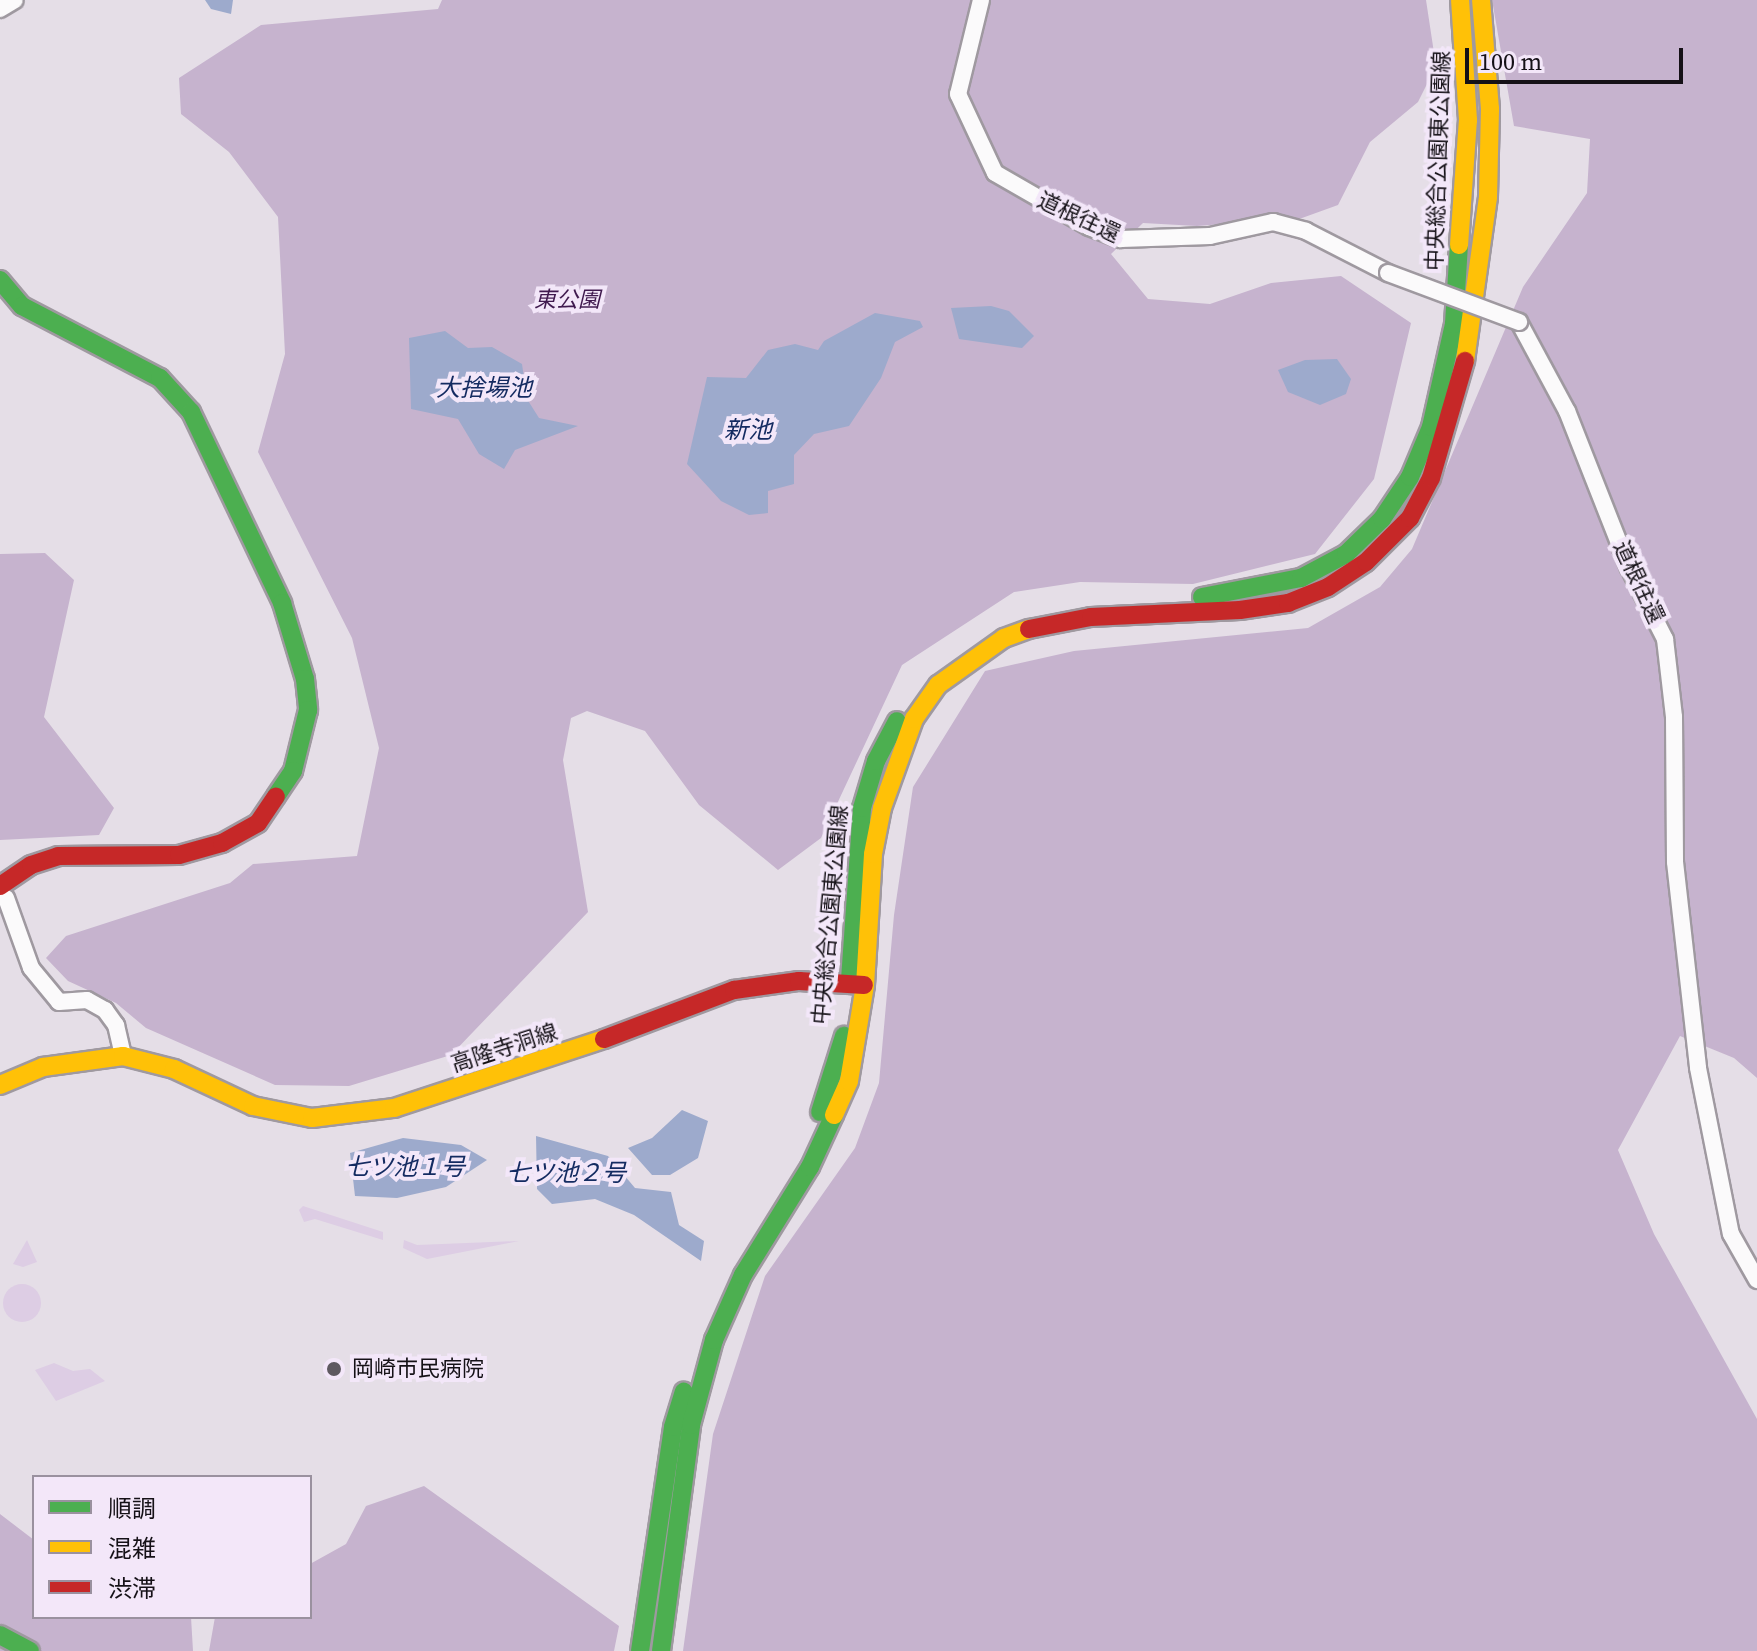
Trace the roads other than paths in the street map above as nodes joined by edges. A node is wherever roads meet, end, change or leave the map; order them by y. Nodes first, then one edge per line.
1 (15, 0) edge
2 (981, 0) edge
3 (1460, 0) edge
4 (1481, 0) edge
5 (0, 9) edge
6 (0, 280) edge
7 (3, 892) edge
8 (857, 985) junction
9 (123, 1056) junction
10 (0, 1085) edge
11 (1757, 1280) edge
12 (0, 1635) edge
13 (30, 1651) edge
14 (640, 1651) edge
15 (661, 1651) edge

1 - 5 street
2 - 11 street, 道根往還, bridge
3 - 8 street, 中央総合公園東公園線
4 - 8 street
6 - 7 street
7 - 9 street
8 - 9 street, 高隆寺洞線
8 - 14 street, 中央総合公園東公園線
8 - 15 street
9 - 10 street
12 - 13 street

